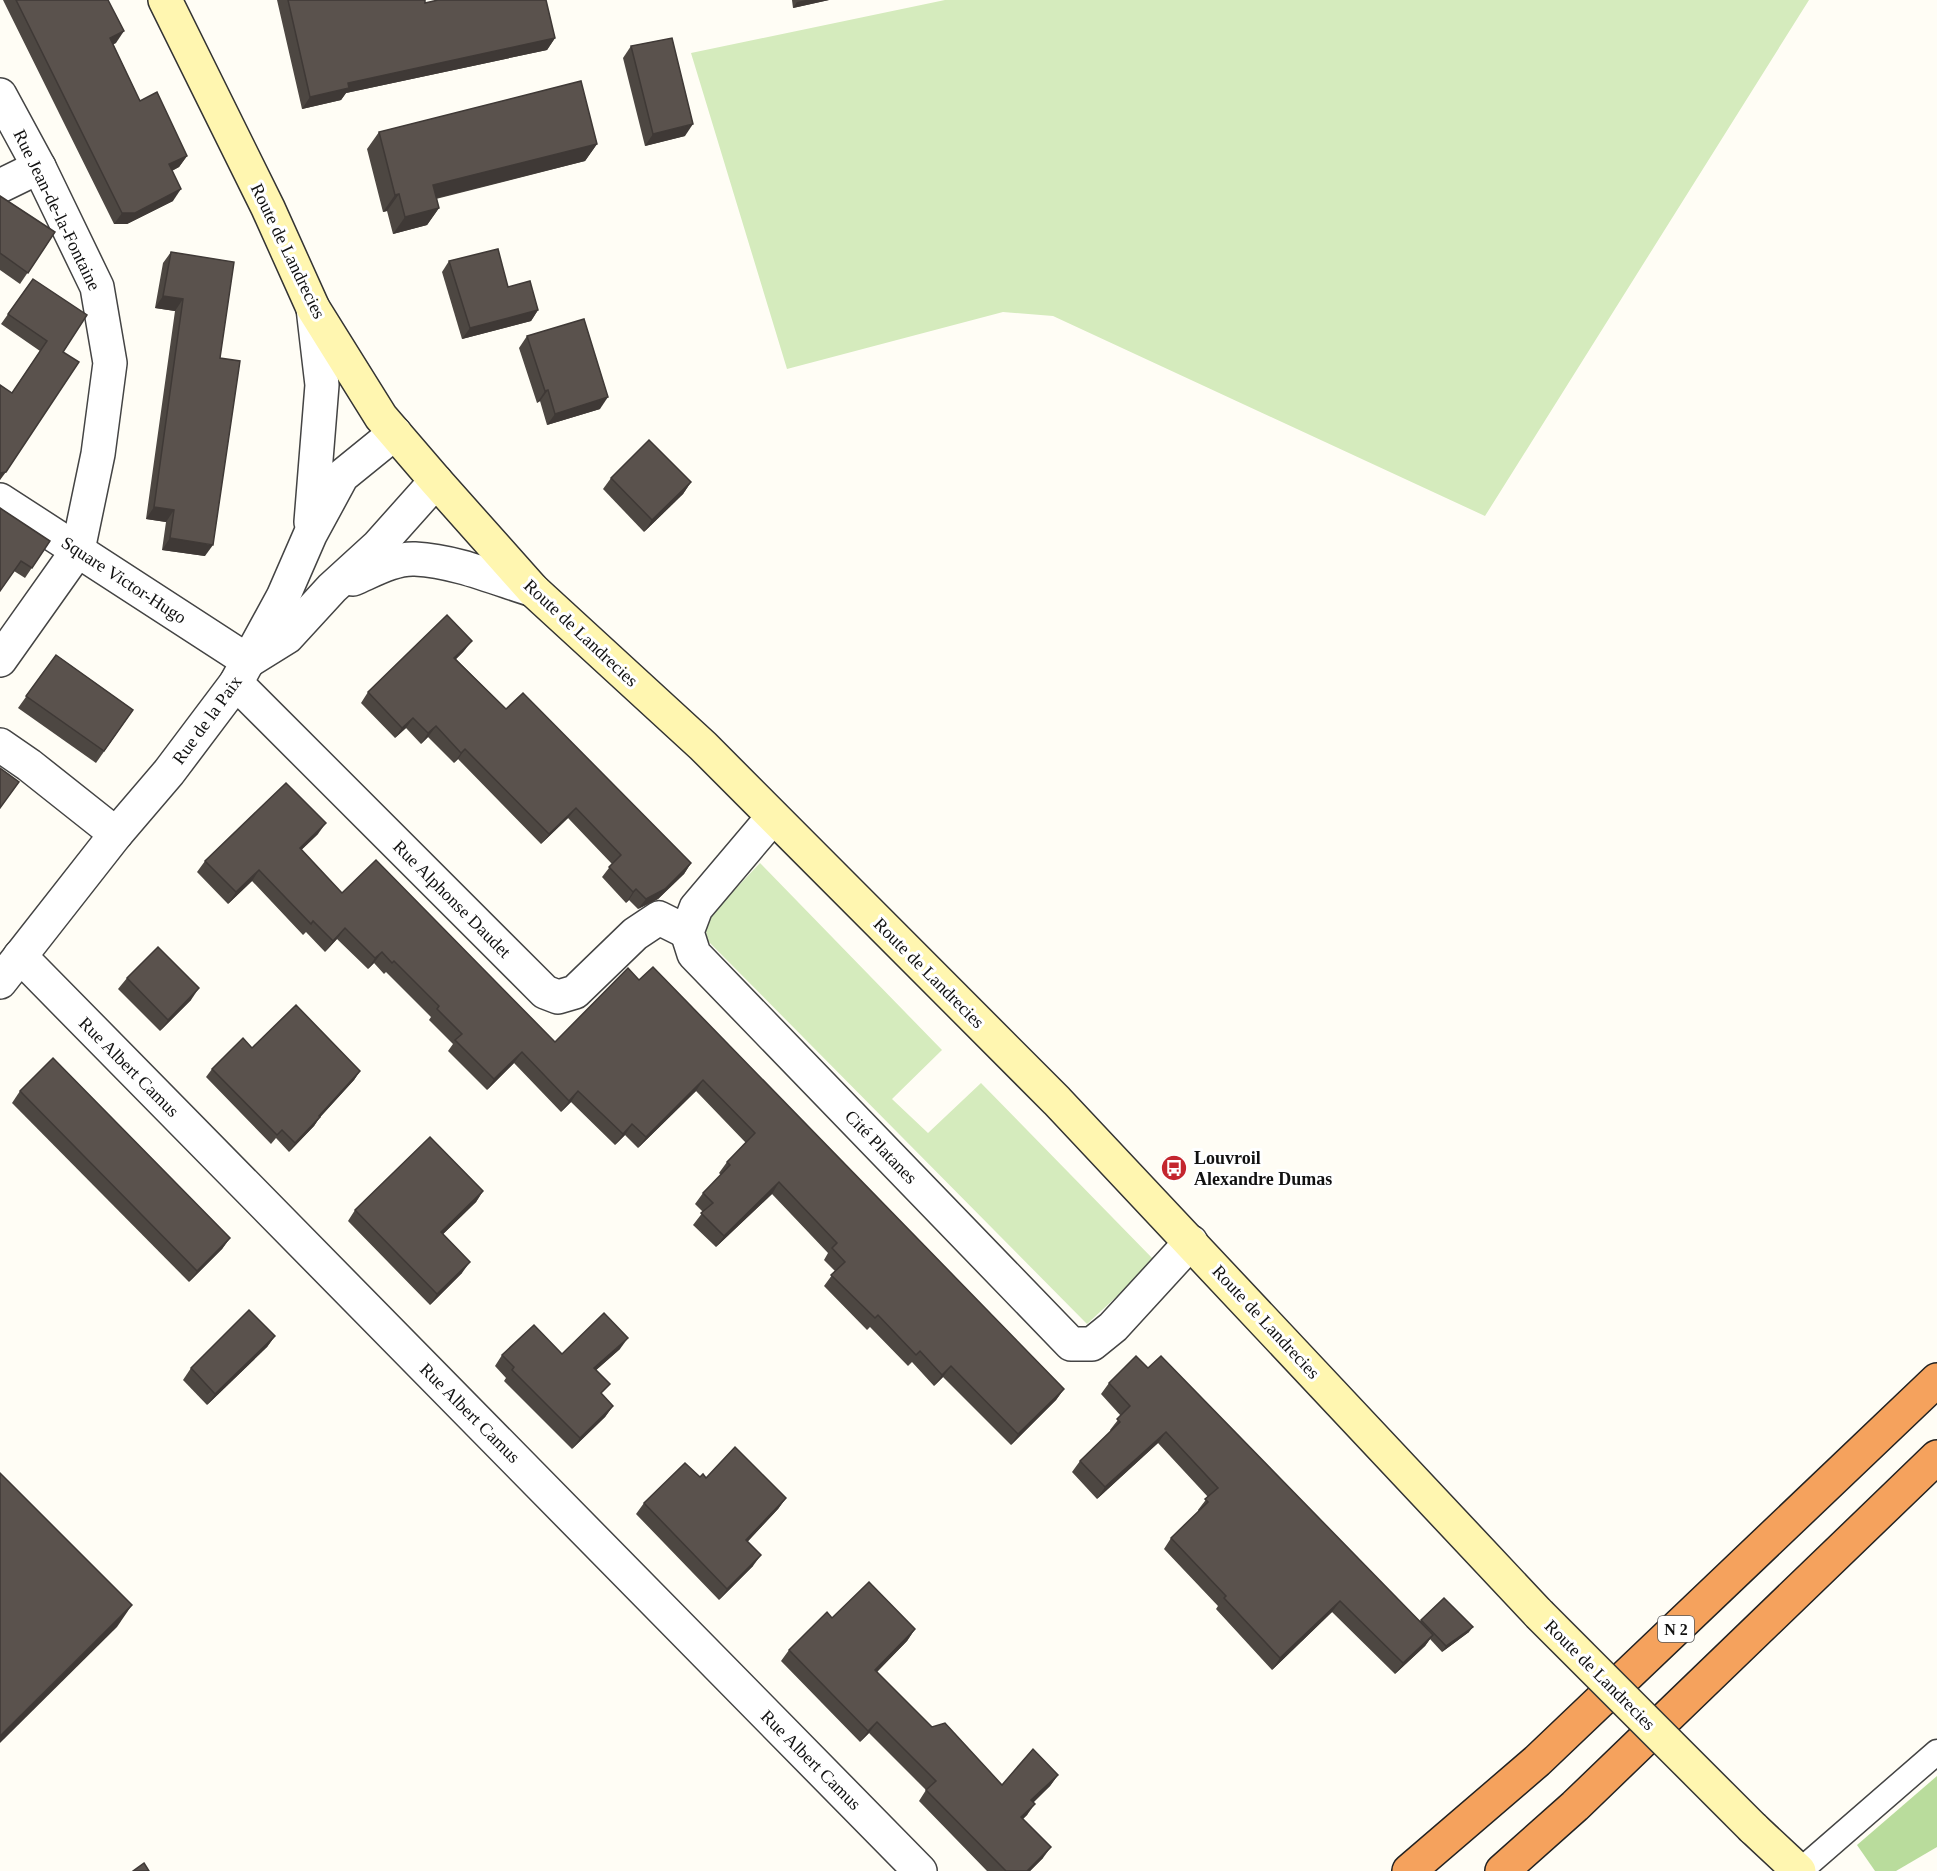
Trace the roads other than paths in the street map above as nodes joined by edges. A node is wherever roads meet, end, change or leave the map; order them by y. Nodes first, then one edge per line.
1 (165, 0) edge
2 (0, 94) edge
3 (39, 167) junction
4 (0, 186) edge
5 (313, 308) junction
6 (395, 433) junction
7 (436, 481) junction
8 (0, 500) edge
9 (310, 535) junction
10 (78, 550) junction
11 (332, 588) junction
12 (533, 590) junction
13 (0, 660) edge
14 (242, 672) junction
15 (0, 745) edge
16 (773, 817) junction
17 (116, 834) junction
18 (687, 932) junction
19 (20, 956) junction
20 (0, 982) edge
21 (1191, 1242) junction
22 (1937, 1380) edge
23 (1937, 1457) edge
24 (1937, 1752) edge
25 (920, 1871) edge
26 (1409, 1871) edge
27 (1502, 1871) edge
28 (1799, 1871) edge

1 - 5 main road, Route de Landrecies
2 - 3 street, Rue Jean-de-la-Fontaine
3 - 4 street
3 - 10 street, Rue Jean-de-la-Fontaine
5 - 6 main road, Route de Landrecies
5 - 9 street
6 - 7 main road, Route de Landrecies
6 - 9 street
7 - 11 street, Rue de la Paix
7 - 12 main road, Route de Landrecies
8 - 10 street, Square Victor-Hugo
9 - 14 street
10 - 13 street, Rue Jean-de-la-Fontaine
10 - 14 street, Square Victor-Hugo
11 - 12 street
11 - 14 street, Rue de la Paix
12 - 16 main road, Route de Landrecies
14 - 17 street, Rue de la Paix
14 - 18 street, Rue Alphonse Daudet
15 - 17 street
16 - 18 street
16 - 21 main road, Route de Landrecies
17 - 19 street, Rue de la Paix
18 - 21 street, Cité Platanes
19 - 20 street, Rue de la Paix
19 - 25 street, Rue Albert Camus
21 - 28 main road, Route de Landrecies, bridge
22 - 26 highway, N 2
23 - 27 highway
24 - 28 lane

